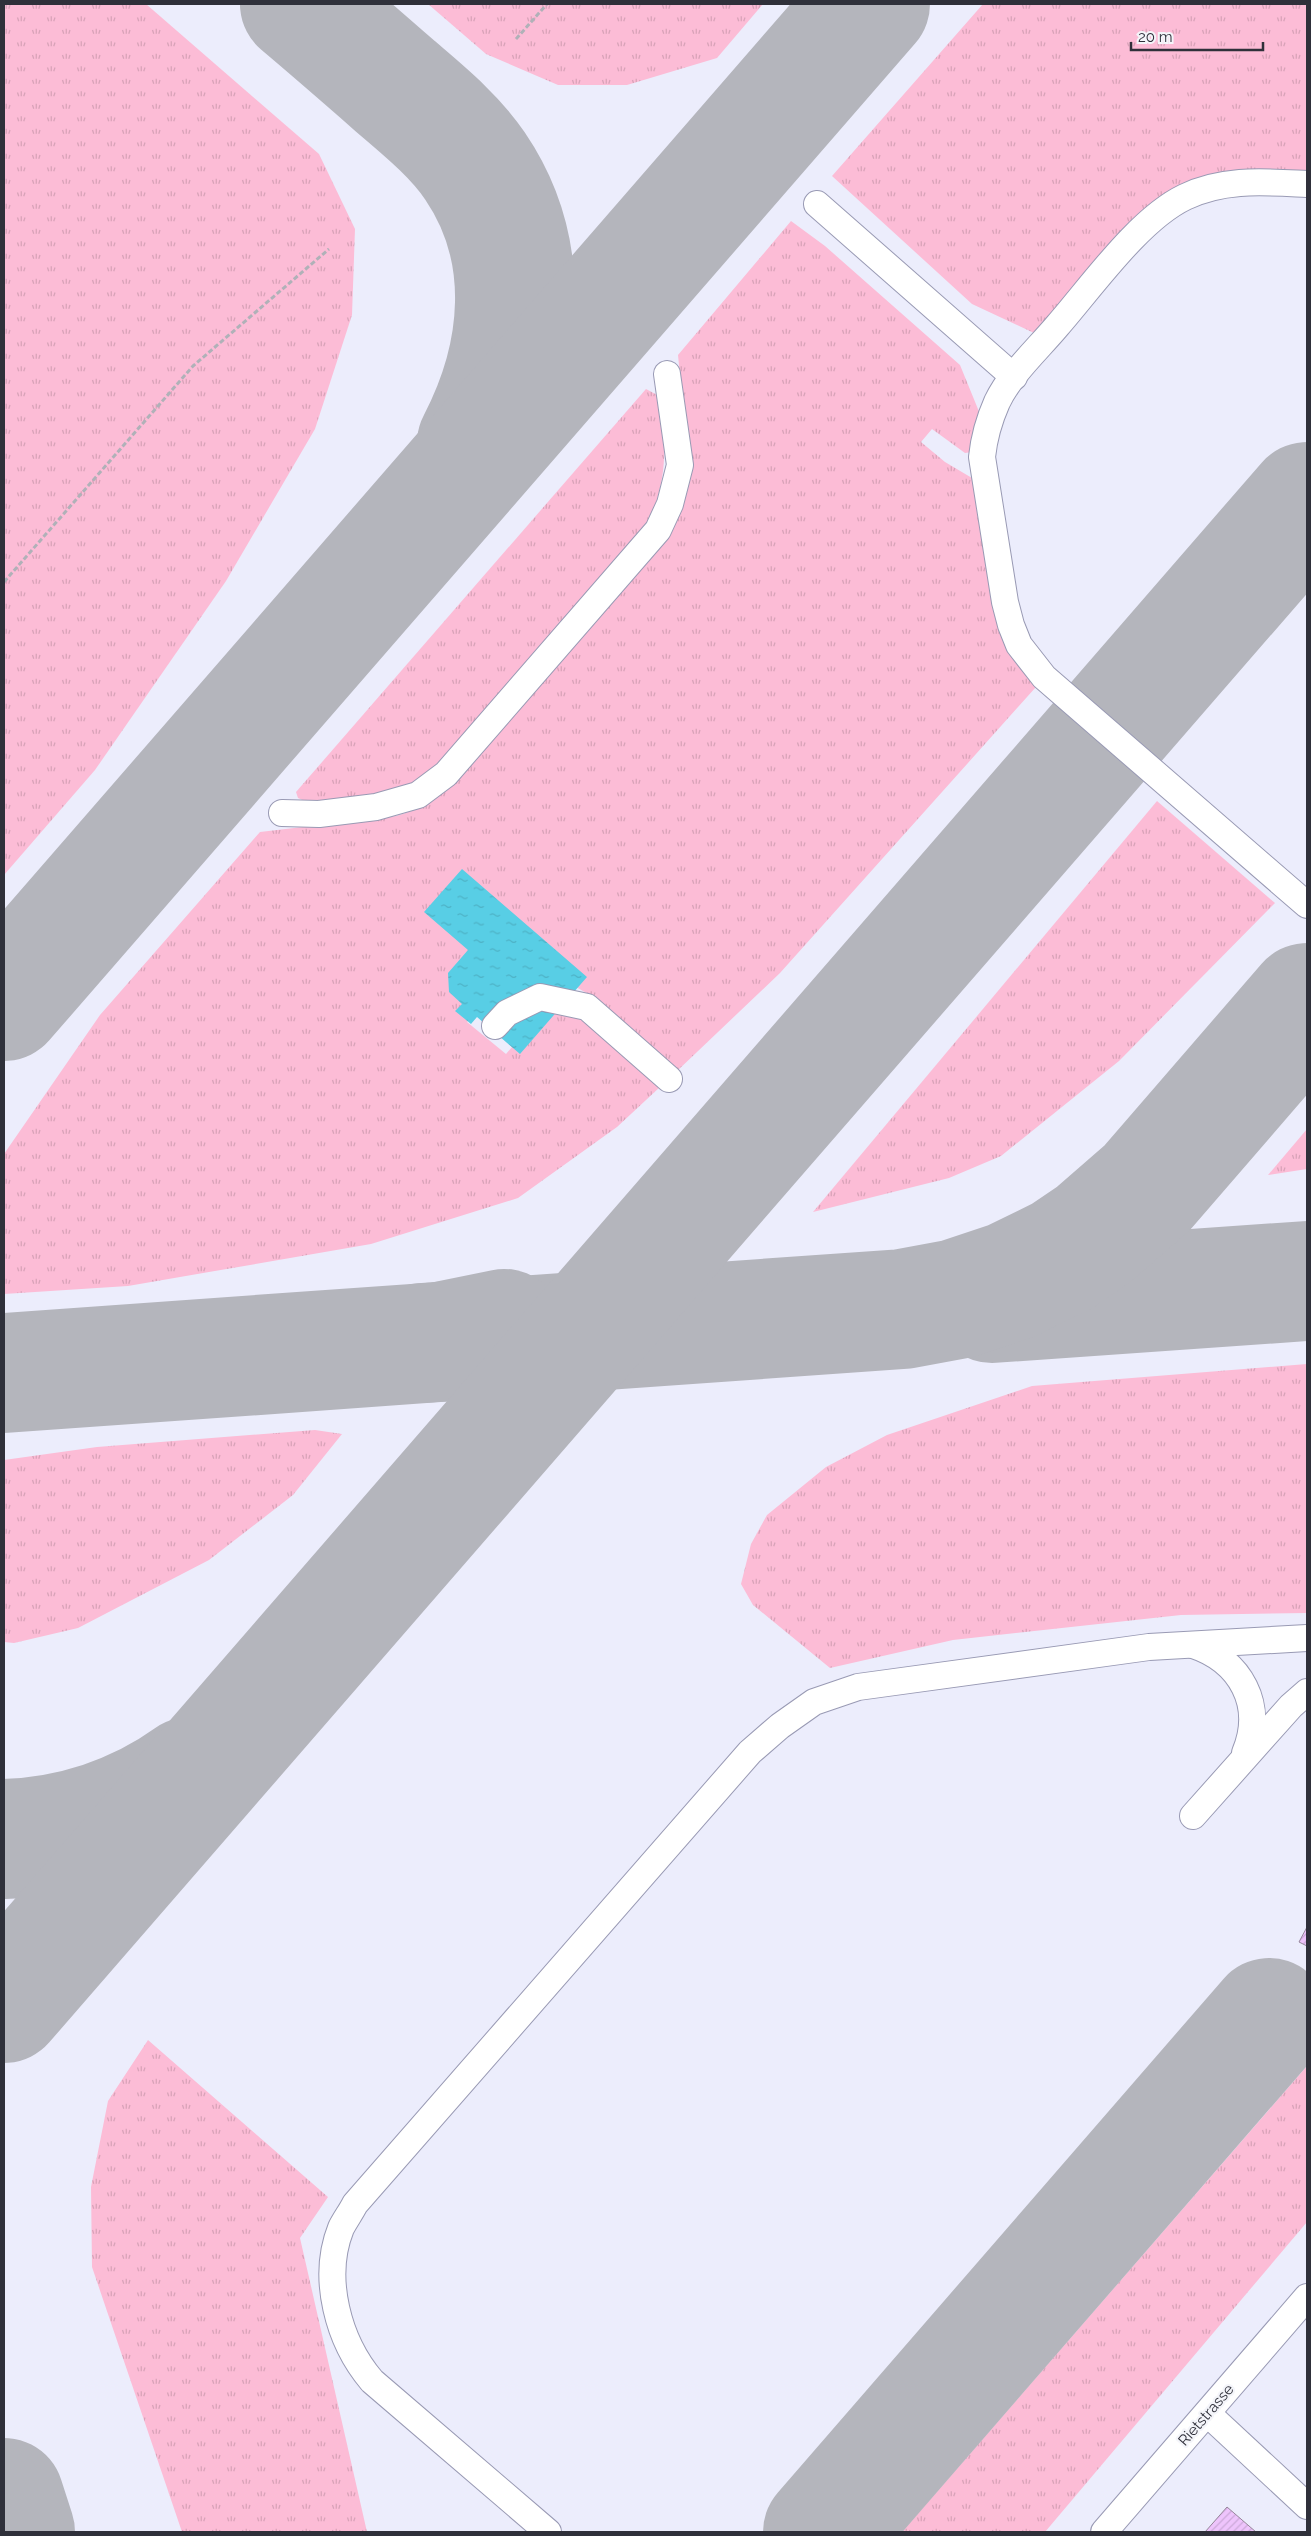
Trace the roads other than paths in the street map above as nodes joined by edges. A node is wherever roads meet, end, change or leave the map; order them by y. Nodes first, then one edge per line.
1 (1307, 184) edge
2 (817, 204) dead end
3 (666, 374) dead end
4 (1014, 376) junction
5 (282, 813) dead end
6 (1307, 905) edge
7 (495, 1026) dead end
8 (669, 1078) dead end
9 (1307, 1638) edge
10 (1192, 1644) junction
11 (1307, 1692) edge
12 (1242, 1761) junction
13 (1192, 1816) dead end
14 (1307, 2297) edge
15 (1208, 2414) junction
16 (1307, 2506) edge
17 (548, 2532) edge
18 (1104, 2532) edge

1 - 4 lane
2 - 4 lane
3 - 5 lane
4 - 6 lane
7 - 8 lane
9 - 10 lane
10 - 12 lane
10 - 17 lane
11 - 12 lane
12 - 13 lane
14 - 15 lane, Rietstrasse
15 - 16 lane
15 - 18 lane, Rietstrasse

